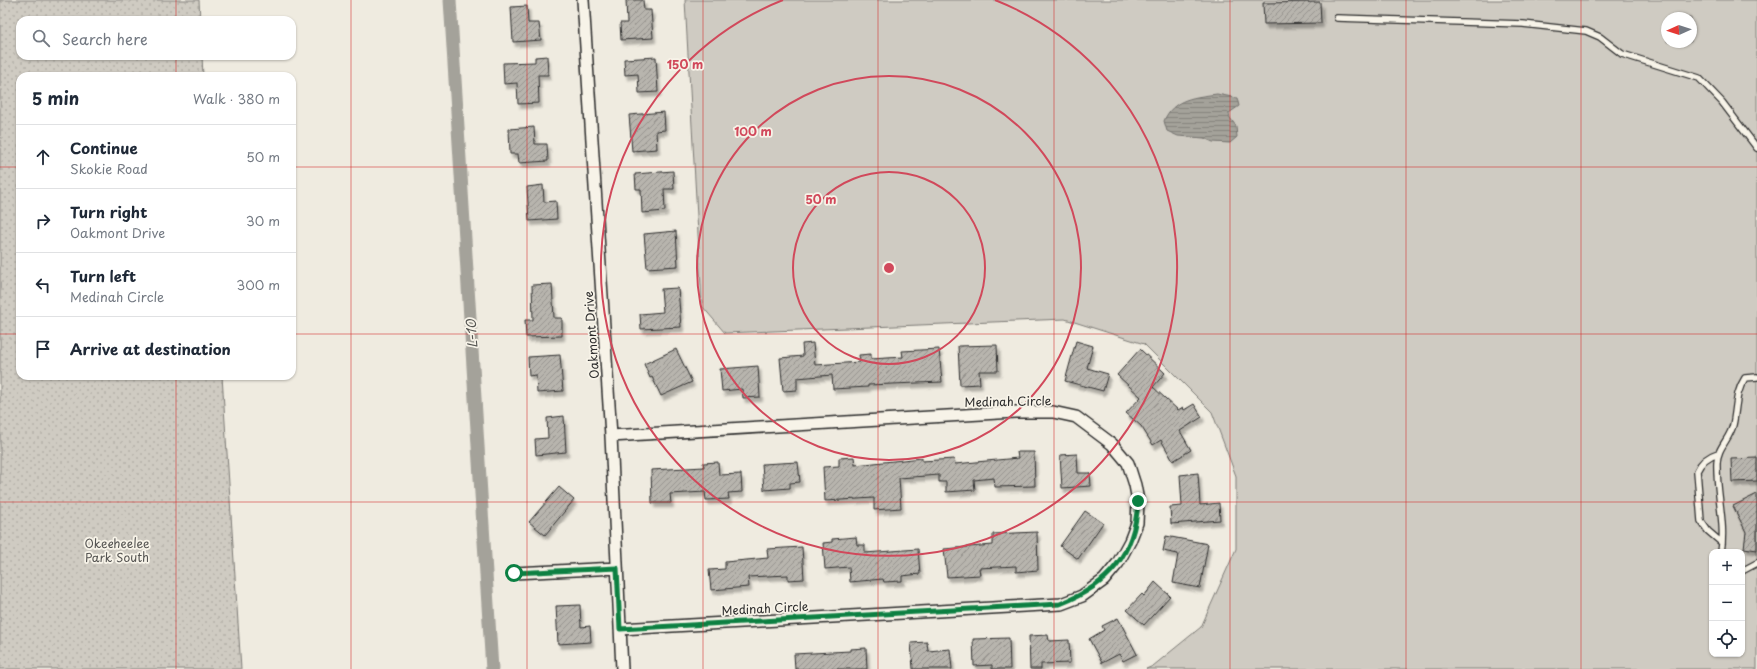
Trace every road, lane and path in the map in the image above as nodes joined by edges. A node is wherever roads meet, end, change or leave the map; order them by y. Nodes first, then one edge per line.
1 (583, 0) edge
2 (1337, 18) dead end
3 (1757, 148) edge
4 (1757, 377) edge
5 (611, 436) junction
6 (1718, 453) junction
7 (1722, 543) junction
8 (1721, 549) edge
9 (1757, 563) edge
10 (617, 568) junction
11 (1745, 569) edge
12 (514, 573) dead end
13 (620, 629) junction
14 (622, 669) edge

1 - 5 street, Oakmont Drive
2 - 3 lane
4 - 6 lane
5 - 10 street, Oakmont Drive
5 - 13 street, Medinah Circle
6 - 7 lane
6 - 7 lane
7 - 8 lane
9 - 11 lane
10 - 12 street
10 - 13 street, Oakmont Drive
13 - 14 street, Oakmont Drive

